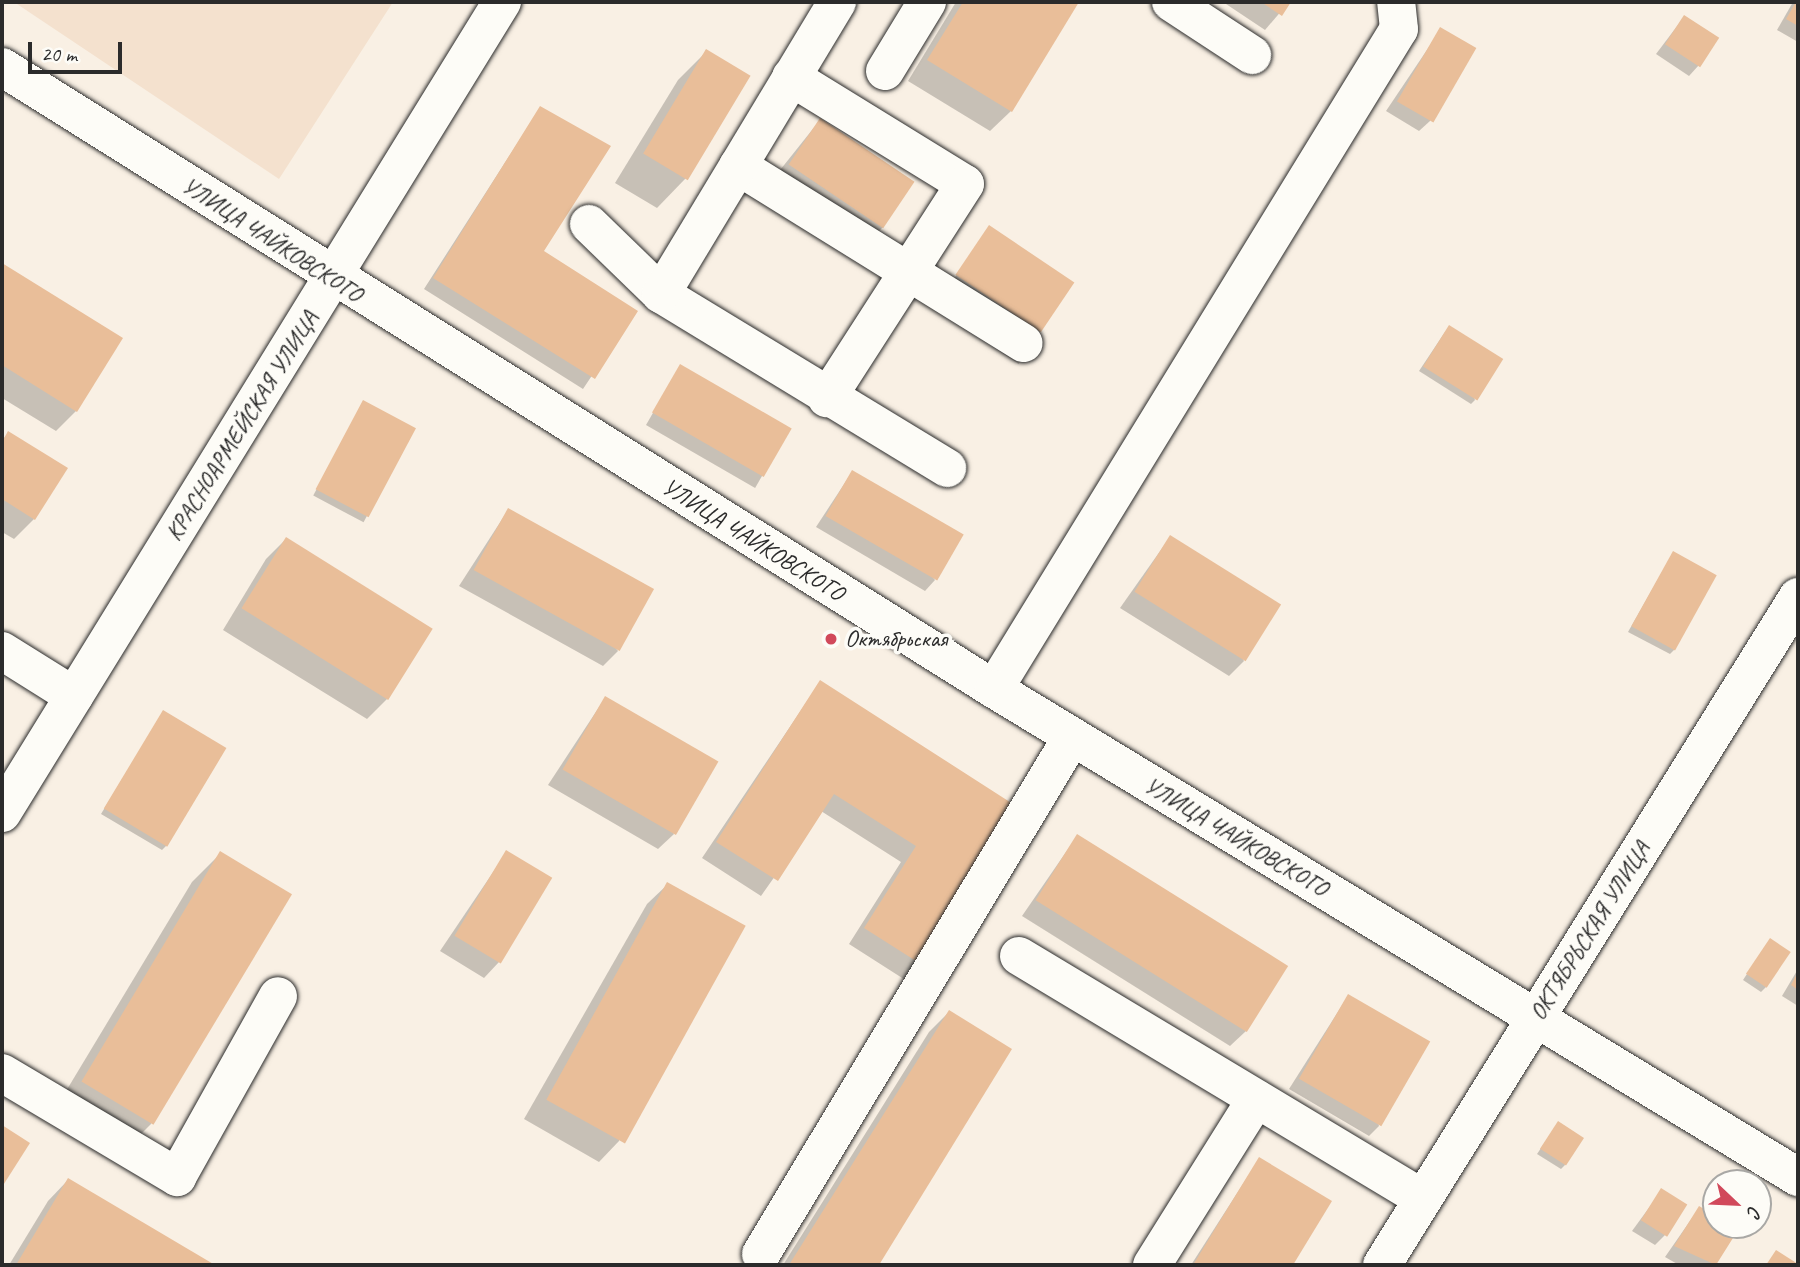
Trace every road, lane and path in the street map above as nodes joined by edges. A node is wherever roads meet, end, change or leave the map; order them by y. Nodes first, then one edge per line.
1 (502, 2) edge
2 (837, 2) edge
3 (927, 2) edge
4 (1171, 2) edge
5 (1396, 2) edge
6 (1252, 55) dead end
7 (2, 67) edge
8 (885, 71) dead end
9 (791, 77) junction
10 (738, 166) junction
11 (589, 224) dead end
12 (909, 273) junction
13 (332, 279) junction
14 (661, 294) junction
15 (1024, 343) dead end
16 (827, 398) junction
17 (947, 468) dead end
18 (1798, 597) edge
19 (2, 651) edge
20 (994, 689) junction
21 (74, 696) junction
22 (1072, 737) junction
23 (2, 813) edge
24 (1019, 957) dead end
25 (278, 996) dead end
26 (1534, 1019) junction
27 (2, 1073) edge
28 (1256, 1099) junction
29 (1798, 1177) edge
30 (1423, 1199) junction
31 (761, 1254) dead end
32 (1152, 1265) edge
33 (1382, 1265) edge

1 - 13 main road, КРАСНОАРМЕЙСКАЯ УЛИЦА
2 - 9 main road
3 - 8 main road
4 - 6 main road
5 - 20 main road
7 - 13 main road, УЛИЦА ЧАЙКОВСКОГО
9 - 10 main road
9 - 12 main road
10 - 12 main road
10 - 14 main road
11 - 14 main road
12 - 15 main road
12 - 16 main road
13 - 20 main road, УЛИЦА ЧАЙКОВСКОГО
13 - 21 main road, КРАСНОАРМЕЙСКАЯ УЛИЦА
14 - 16 main road
16 - 17 main road
18 - 26 main road, ОКТЯБРЬСКАЯ УЛИЦА
19 - 21 main road
20 - 22 main road, УЛИЦА ЧАЙКОВСКОГО
21 - 23 main road, КРАСНОАРМЕЙСКАЯ УЛИЦА
22 - 26 main road, УЛИЦА ЧАЙКОВСКОГО
22 - 31 main road
24 - 28 main road
25 - 27 main road
26 - 29 main road, УЛИЦА ЧАЙКОВСКОГО
26 - 30 main road, ОКТЯБРЬСКАЯ УЛИЦА
28 - 30 main road
28 - 32 main road
30 - 33 main road, ОКТЯБРЬСКАЯ УЛИЦА

